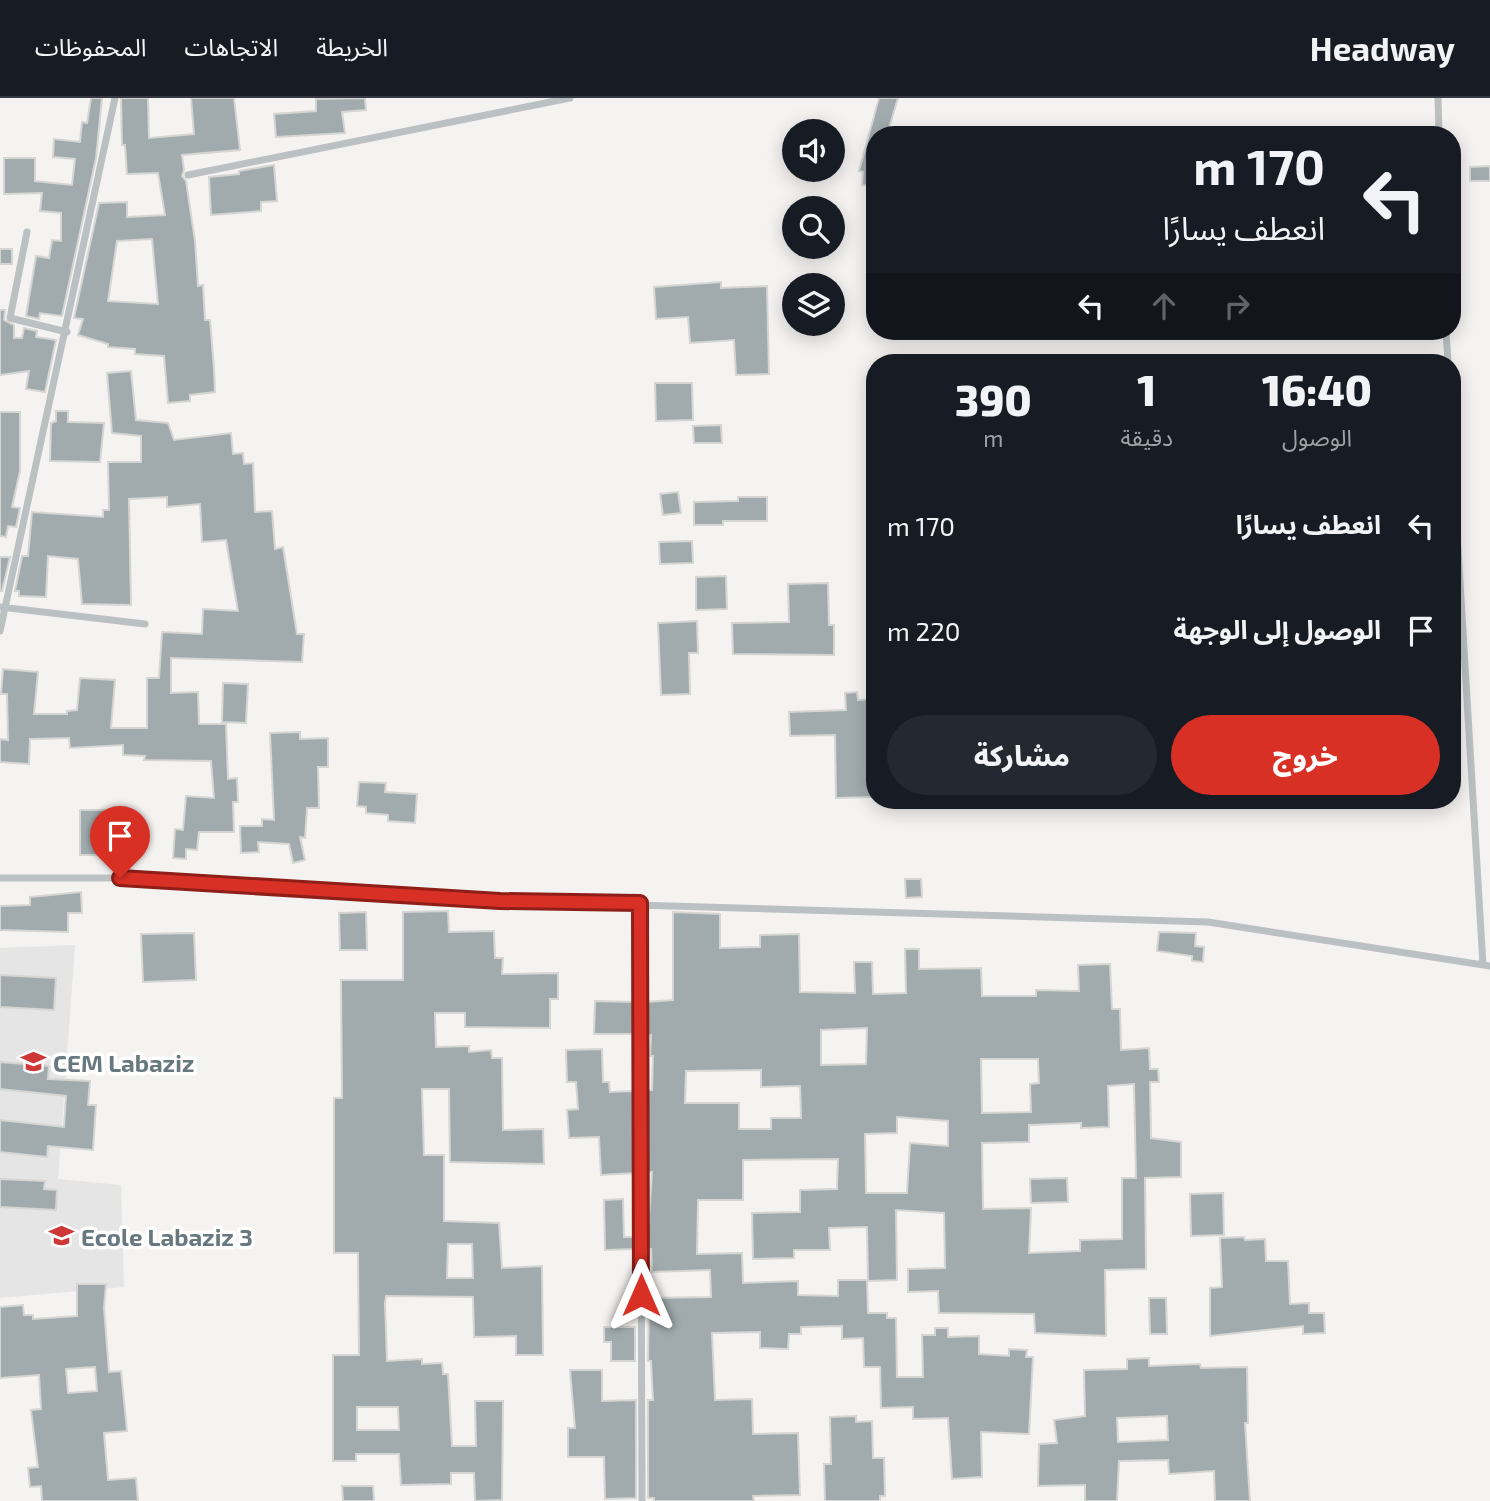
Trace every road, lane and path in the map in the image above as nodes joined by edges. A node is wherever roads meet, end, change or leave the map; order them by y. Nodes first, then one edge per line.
1 (115, 98) edge
2 (570, 98) edge
3 (1438, 98) edge
4 (1439, 126) edge
5 (188, 175) dead end
6 (27, 232) dead end
7 (67, 332) junction
8 (1461, 586) edge
9 (3, 607) edge
10 (145, 624) dead end
11 (0, 631) edge
12 (0, 878) edge
13 (640, 903) junction
14 (1486, 965) edge
15 (642, 1501) edge

1 - 7 street
2 - 5 street
3 - 4 street
6 - 7 street
7 - 9 street
8 - 14 street
9 - 10 street
9 - 11 street
12 - 13 street
13 - 14 street
13 - 15 street

